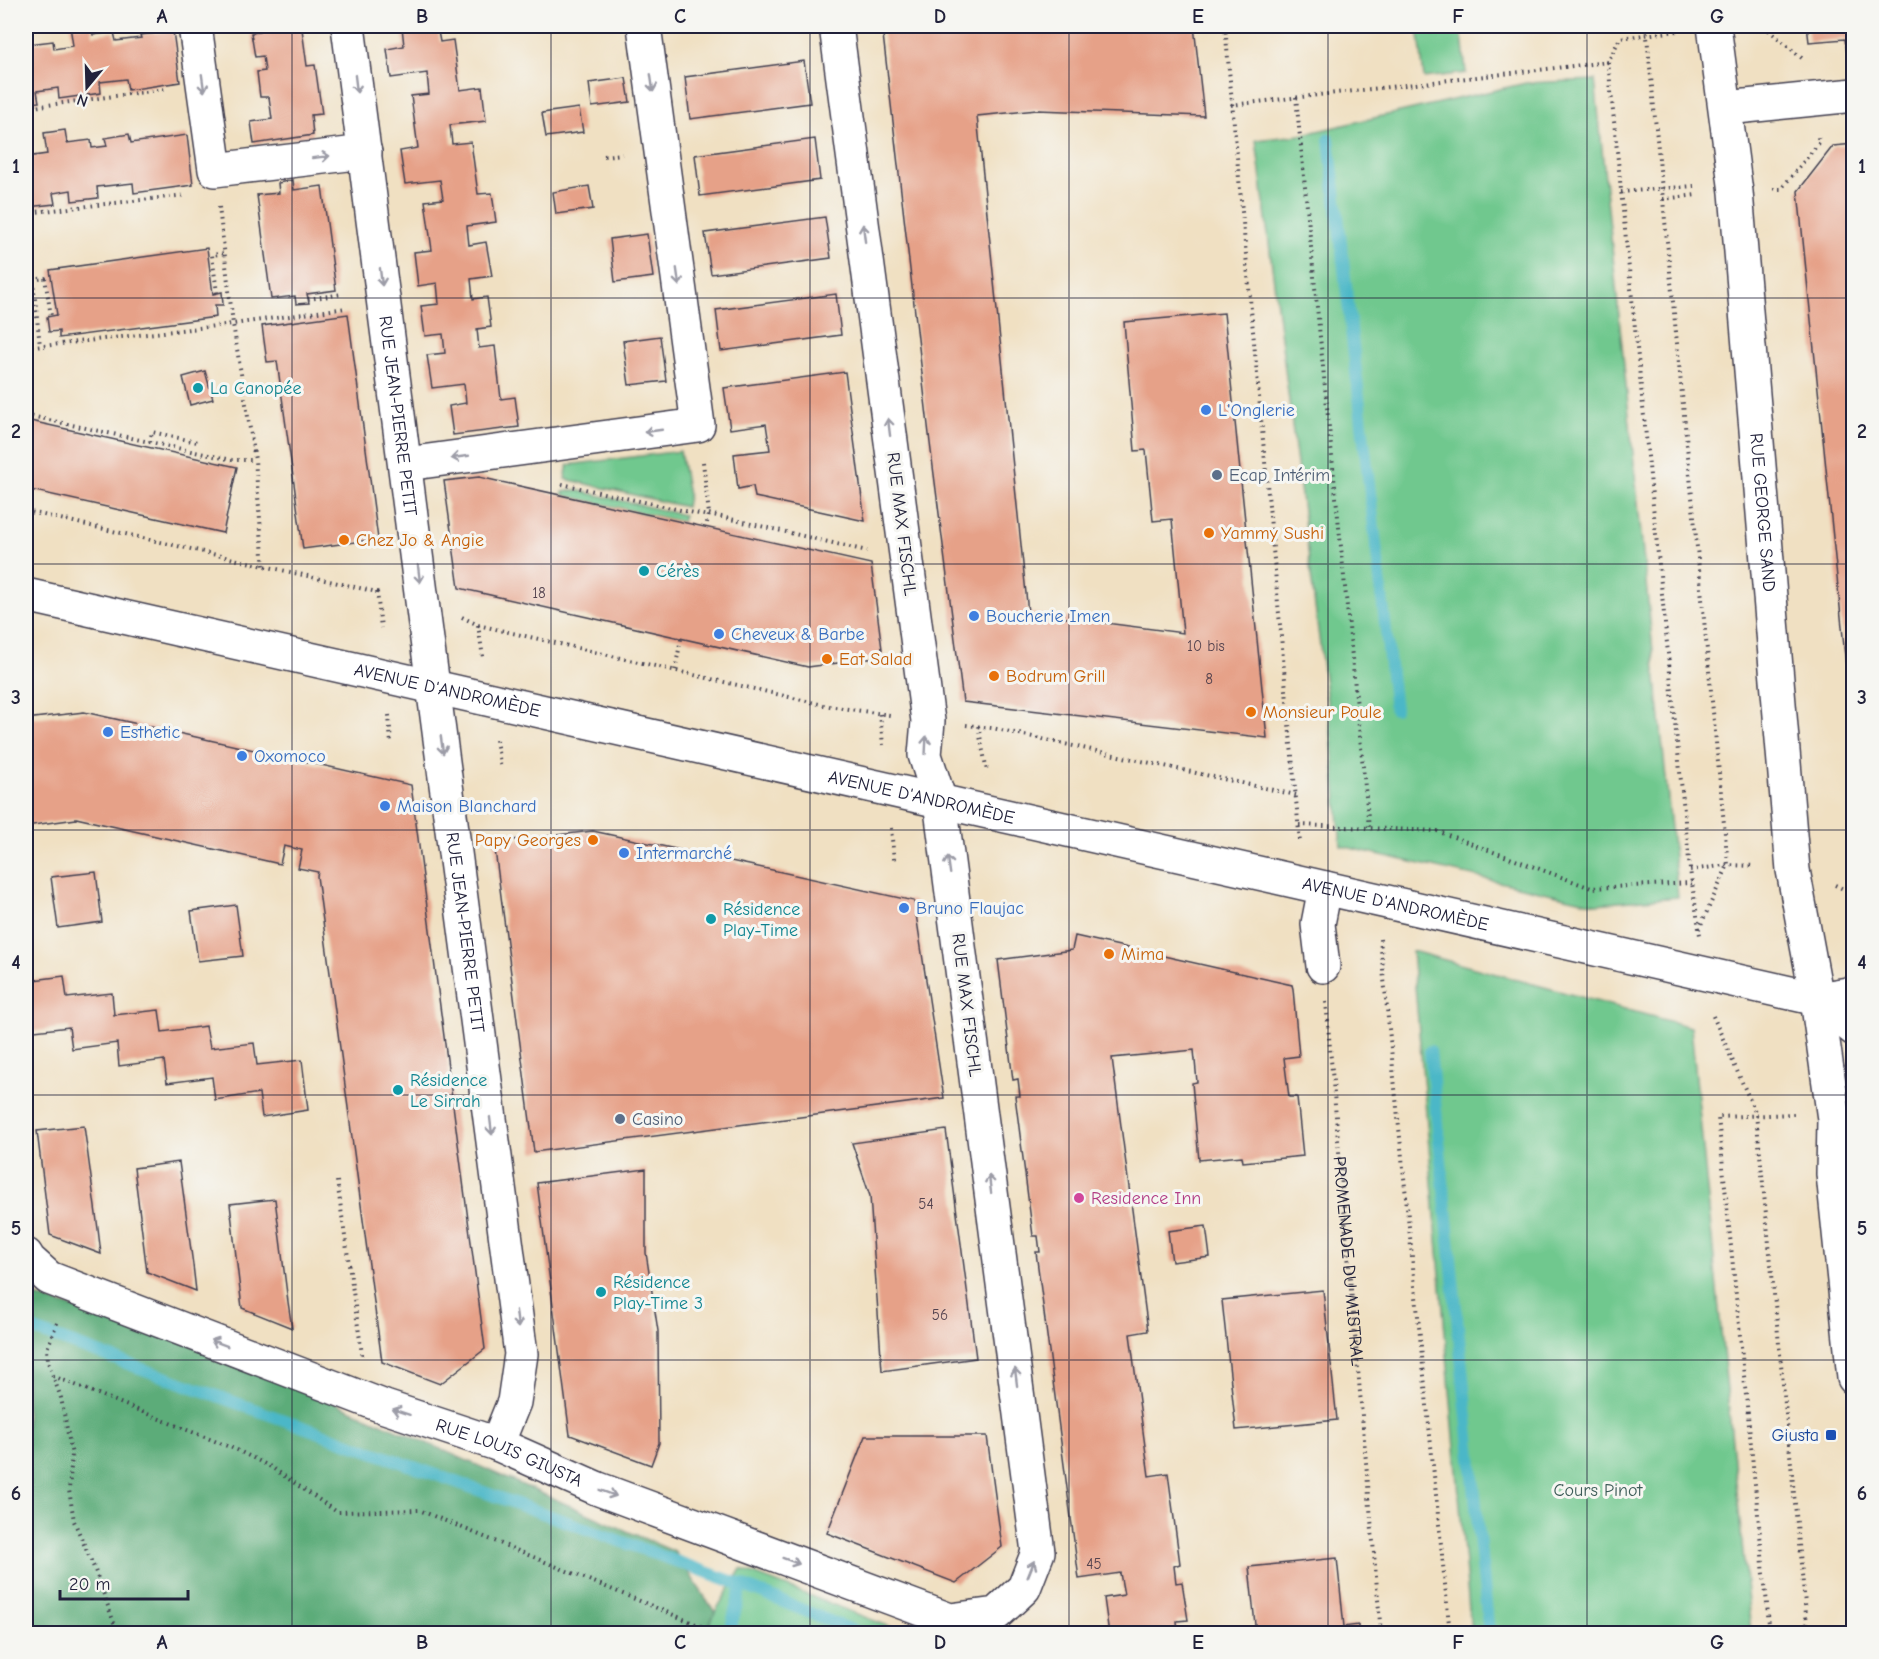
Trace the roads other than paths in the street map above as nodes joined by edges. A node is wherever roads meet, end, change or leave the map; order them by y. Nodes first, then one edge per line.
1 (195, 26) edge
2 (348, 26) edge
3 (644, 26) edge
4 (836, 26) edge
5 (1714, 26) edge
6 (1854, 95) edge
7 (1726, 108) junction
8 (365, 152) junction
9 (406, 465) junction
10 (26, 595) edge
11 (434, 687) junction
12 (940, 801) junction
13 (1315, 886) junction
14 (1323, 966) road end
15 (1854, 993) edge
16 (1817, 999) junction
17 (1854, 1029) edge
18 (27, 1257) edge
19 (1854, 1378) edge
20 (497, 1444) junction
21 (996, 1614) joint

1 -> 8 street
2 -> 8 street, RUE JEAN-PIERRE PETIT
3 -> 9 street
12 -> 4 street, RUE MAX FISCHL
5 - 7 street, RUE GEORGE SAND
6 - 7 street
7 - 16 street, RUE GEORGE SAND
8 -> 9 street, RUE JEAN-PIERRE PETIT
9 -> 11 street, RUE JEAN-PIERRE PETIT
10 - 11 street, AVENUE D'ANDROMÈDE
11 - 12 street, AVENUE D'ANDROMÈDE
11 -> 20 street, RUE JEAN-PIERRE PETIT
12 - 13 street, AVENUE D'ANDROMÈDE
21 -> 12 street, RUE MAX FISCHL
13 - 14 street
13 - 16 street, AVENUE D'ANDROMÈDE
15 - 16 street, AVENUE D'ANDROMÈDE
16 - 17 street, AVENUE D'ANDROMÈDE
16 - 19 street, RUE GEORGE SAND
20 -> 18 street, RUE LOUIS GIUSTA
20 -> 21 street, RUE LOUIS GIUSTA

